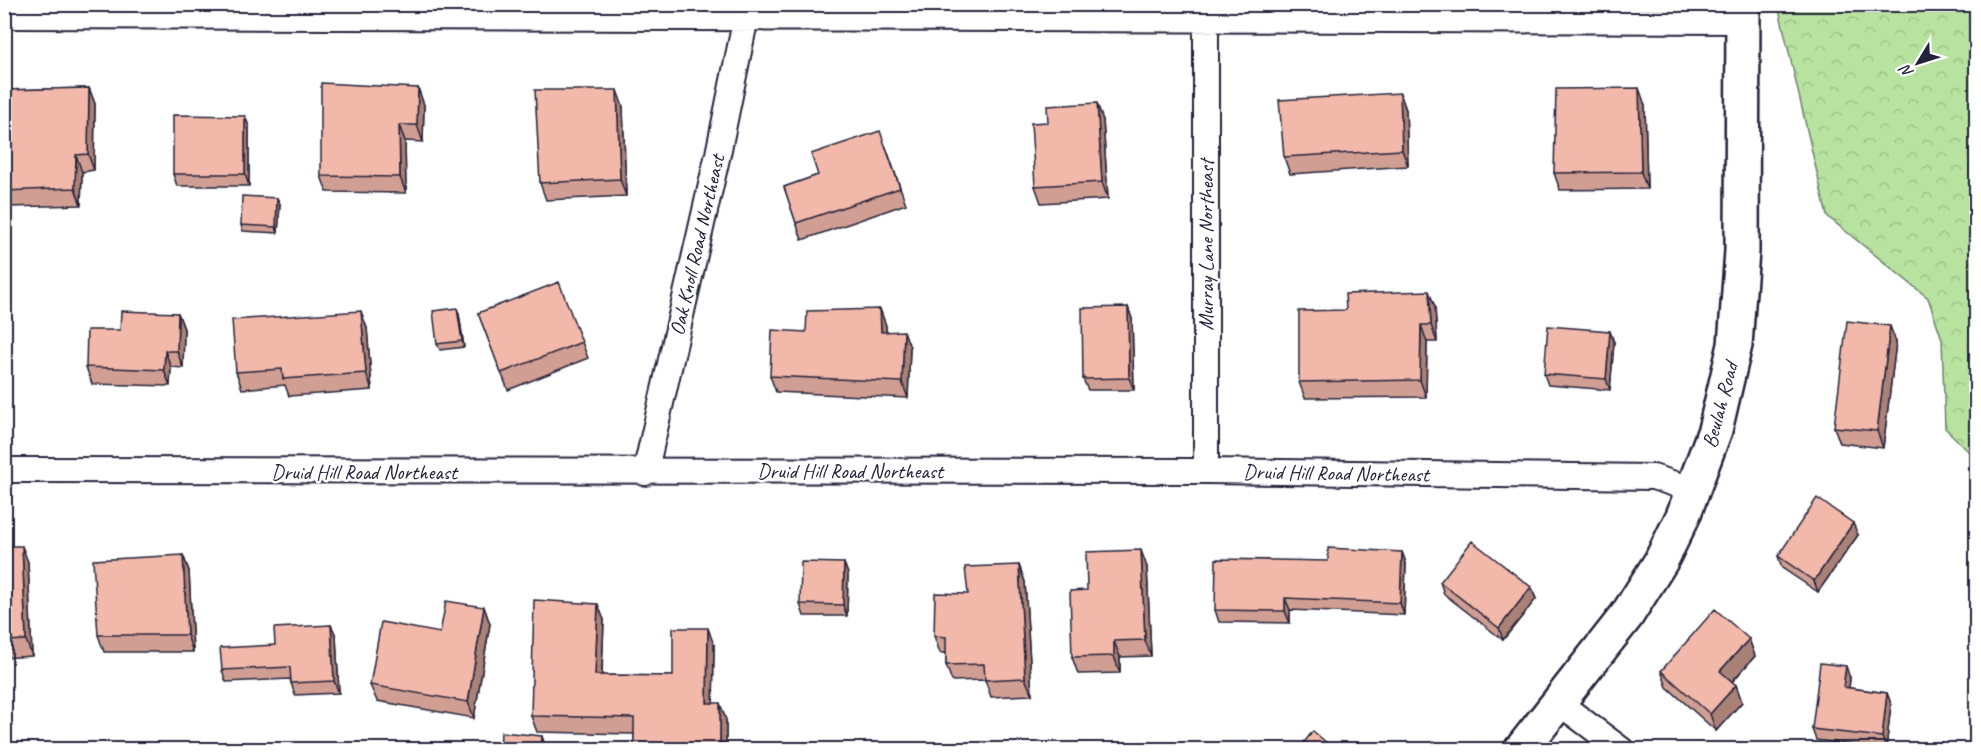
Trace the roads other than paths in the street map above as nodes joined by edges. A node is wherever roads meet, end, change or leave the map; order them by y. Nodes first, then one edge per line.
1 (1743, 13) edge
2 (4, 16) edge
3 (746, 17) junction
4 (1206, 18) junction
5 (4, 470) edge
6 (1206, 471) junction
7 (645, 473) junction
8 (1694, 490) junction
9 (1559, 703) junction
10 (1521, 750) edge
11 (1622, 750) edge

1 - 4 street
1 - 8 main road, Beulah Road
2 - 3 street
3 - 4 street
3 - 7 street, Oak Knoll Road Northeast
4 - 6 street, Murray Lane Northeast
5 - 7 street, Druid Hill Road Northeast
6 - 7 street, Druid Hill Road Northeast
6 - 8 street, Druid Hill Road Northeast
8 - 9 main road, Beulah Road
9 - 10 main road, Beulah Road
9 - 11 street

